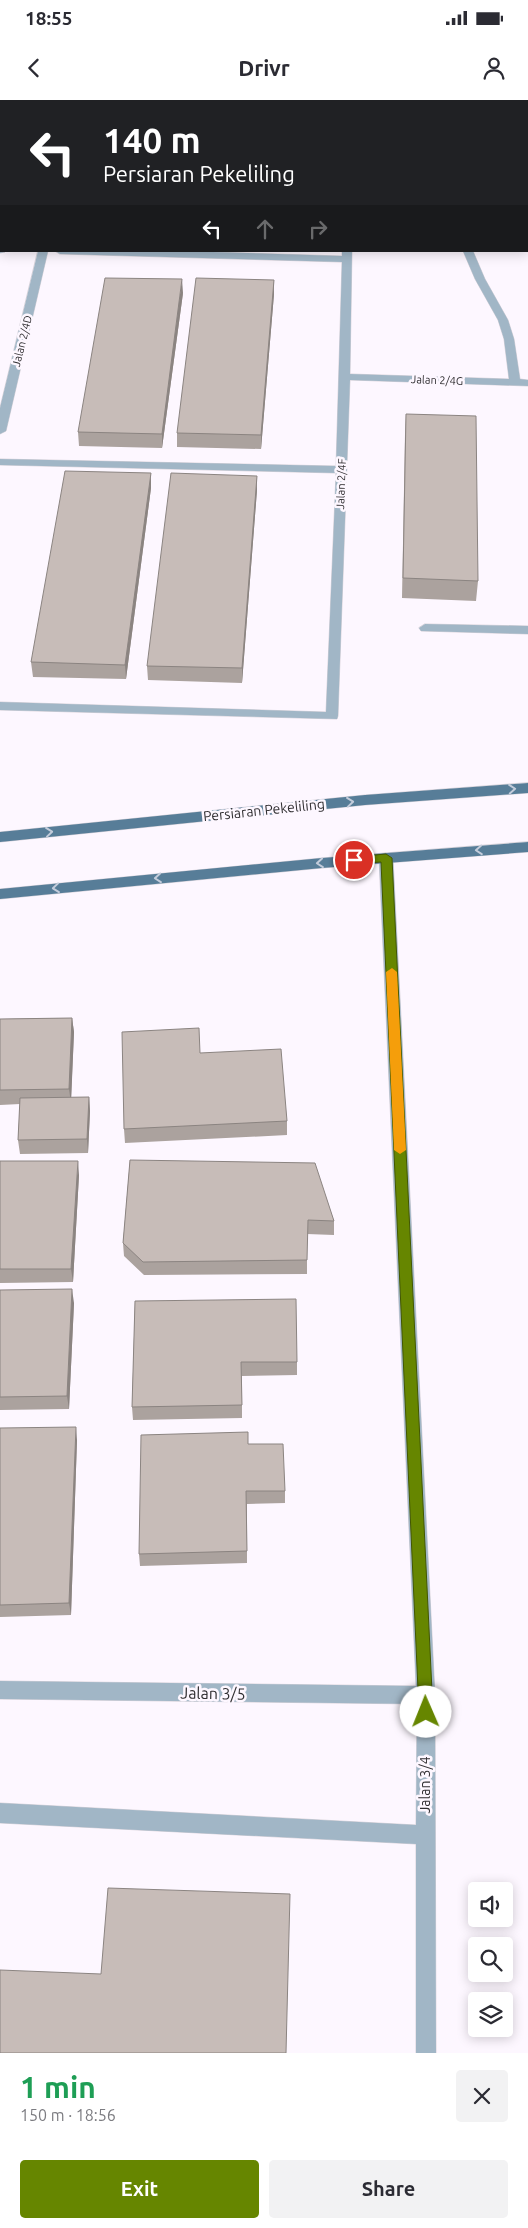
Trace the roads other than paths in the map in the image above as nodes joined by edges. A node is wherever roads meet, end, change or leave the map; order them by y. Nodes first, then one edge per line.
1 (43, 252) edge
2 (122, 252) edge
3 (468, 252) edge
4 (183, 253) edge
5 (347, 255) edge
6 (345, 377) junction
7 (515, 382) junction
8 (528, 383) edge
9 (0, 430) edge
10 (0, 462) edge
11 (342, 470) junction
12 (425, 628) dead end
13 (528, 630) edge
14 (0, 706) edge
15 (528, 788) edge
16 (0, 837) edge
17 (528, 847) edge
18 (386, 858) junction
19 (0, 894) edge
20 (0, 1690) edge
21 (426, 1695) junction
22 (0, 1813) edge
23 (425, 1835) junction
24 (426, 2053) edge

1 - 9 street, Jalan 2/4D
2 - 4 street
3 - 7 street
4 - 5 street
5 - 6 street, Jalan 2/4F
6 - 7 street, Jalan 2/4G
6 - 11 street, Jalan 2/4F
7 - 8 street, Jalan 2/4G
10 - 11 street
11 - 14 street, Jalan 2/4F
12 - 13 street
16 -> 15 main road, Persiaran Pekeliling
17 -> 18 main road
18 -> 19 main road
18 - 21 street, Jalan 3/4
20 - 21 street, Jalan 3/5
21 - 23 street, Jalan 3/4
22 - 23 street
23 - 24 street, Jalan 3/4

